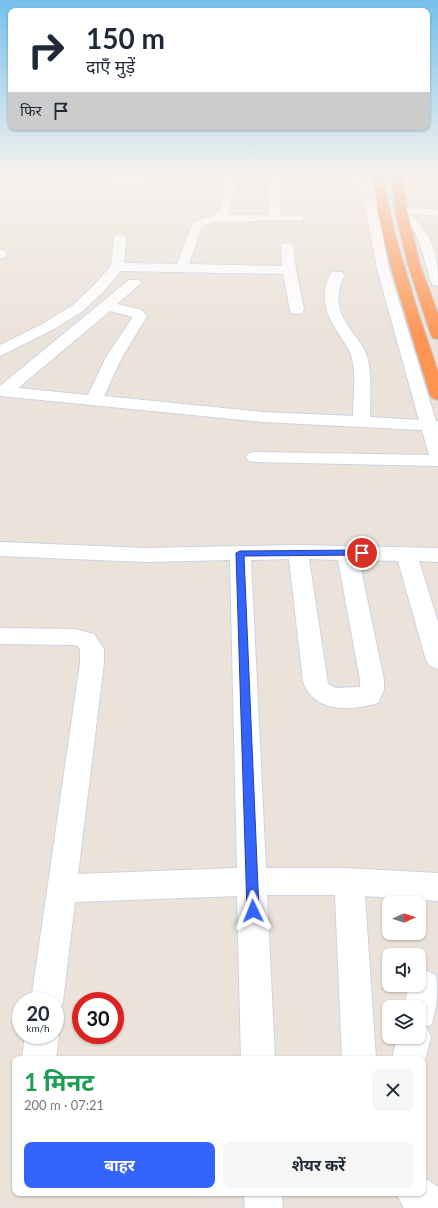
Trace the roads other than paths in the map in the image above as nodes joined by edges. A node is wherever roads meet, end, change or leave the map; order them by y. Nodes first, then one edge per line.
1 (195, 229) edge
2 (375, 229) edge
3 (389, 229) edge
4 (406, 229) edge
5 (419, 229) edge
6 (120, 238) dead end
7 (287, 246) dead end
8 (117, 267) junction
9 (182, 267) junction
10 (289, 270) junction
11 (337, 275) dead end
12 (438, 282) edge
13 (134, 283) dead end
14 (108, 306) junction
15 (297, 310) dead end
16 (438, 335) edge
17 (0, 351) edge
18 (2, 391) edge
19 (438, 396) edge
20 (94, 400) junction
21 (361, 423) junction
22 (433, 426) edge
23 (438, 455) edge
24 (255, 457) dead end
25 (438, 461) edge
26 (0, 549) edge
27 (298, 552) junction
28 (240, 553) junction
29 (347, 553) junction
30 (407, 555) junction
31 (438, 555) edge
32 (0, 636) edge
33 (438, 660) edge
34 (252, 881) junction
35 (349, 882) junction
36 (438, 887) edge
37 (62, 889) junction
38 (48, 992) edge
39 (41, 1044) edge
40 (412, 1044) edge
41 (39, 1056) edge
42 (258, 1056) edge
43 (359, 1056) edge
44 (410, 1056) edge
45 (263, 1196) edge
46 (419, 1196) edge
47 (264, 1208) edge
48 (434, 1208) edge

1 - 9 street
2 - 22 street
3 - 19 highway
4 - 16 highway
5 - 12 street
6 - 8 street
7 - 10 street
8 - 9 street
8 - 17 street
9 - 10 street
10 - 15 street
11 - 21 street
13 - 14 street
14 - 18 street
14 - 20 street
18 - 20 street
20 - 21 street
21 - 22 street
22 - 23 street
24 - 25 street
26 - 28 street
27 - 28 street
27 - 29 street
27 - 29 street
28 - 34 street
29 - 30 street
30 - 31 street
30 - 33 street
32 - 37 street
34 - 35 street
34 - 37 street
34 - 42 street
35 - 36 street
35 - 43 street
37 - 38 street
39 - 41 street
40 - 44 street
45 - 47 street
46 - 48 street

